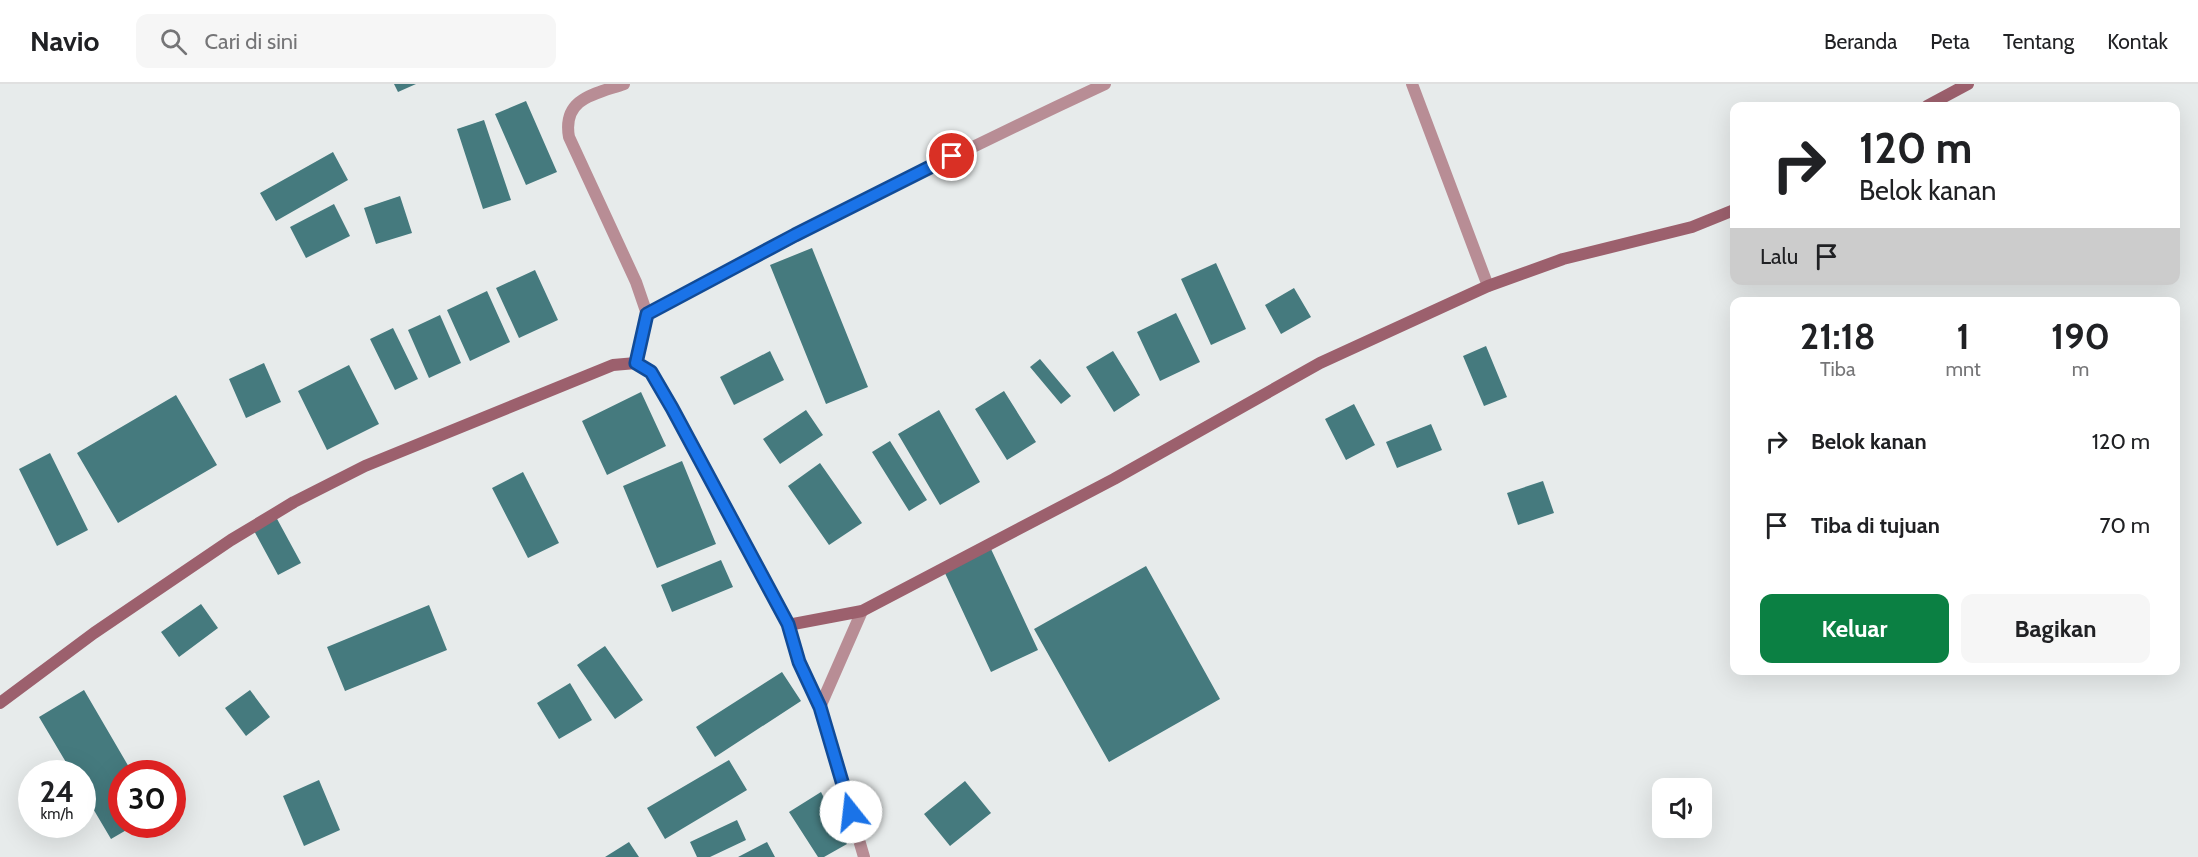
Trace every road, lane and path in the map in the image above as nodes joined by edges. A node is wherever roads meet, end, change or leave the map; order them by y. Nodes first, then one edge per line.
1 (624, 84) edge
2 (1105, 84) edge
3 (1412, 84) edge
4 (1968, 84) edge
5 (1934, 102) edge
6 (1730, 212) edge
7 (1488, 286) junction
8 (647, 314) junction
9 (636, 363) junction
10 (862, 611) junction
11 (788, 624) junction
12 (0, 703) edge
13 (820, 707) junction
14 (864, 857) edge

1 - 8 street
2 - 8 street
3 - 7 street
4 - 5 street
6 - 7 street
7 - 10 street
8 - 9 street
9 - 11 street
9 - 12 street
10 - 11 street
10 - 13 street
11 - 13 street
13 - 14 street

